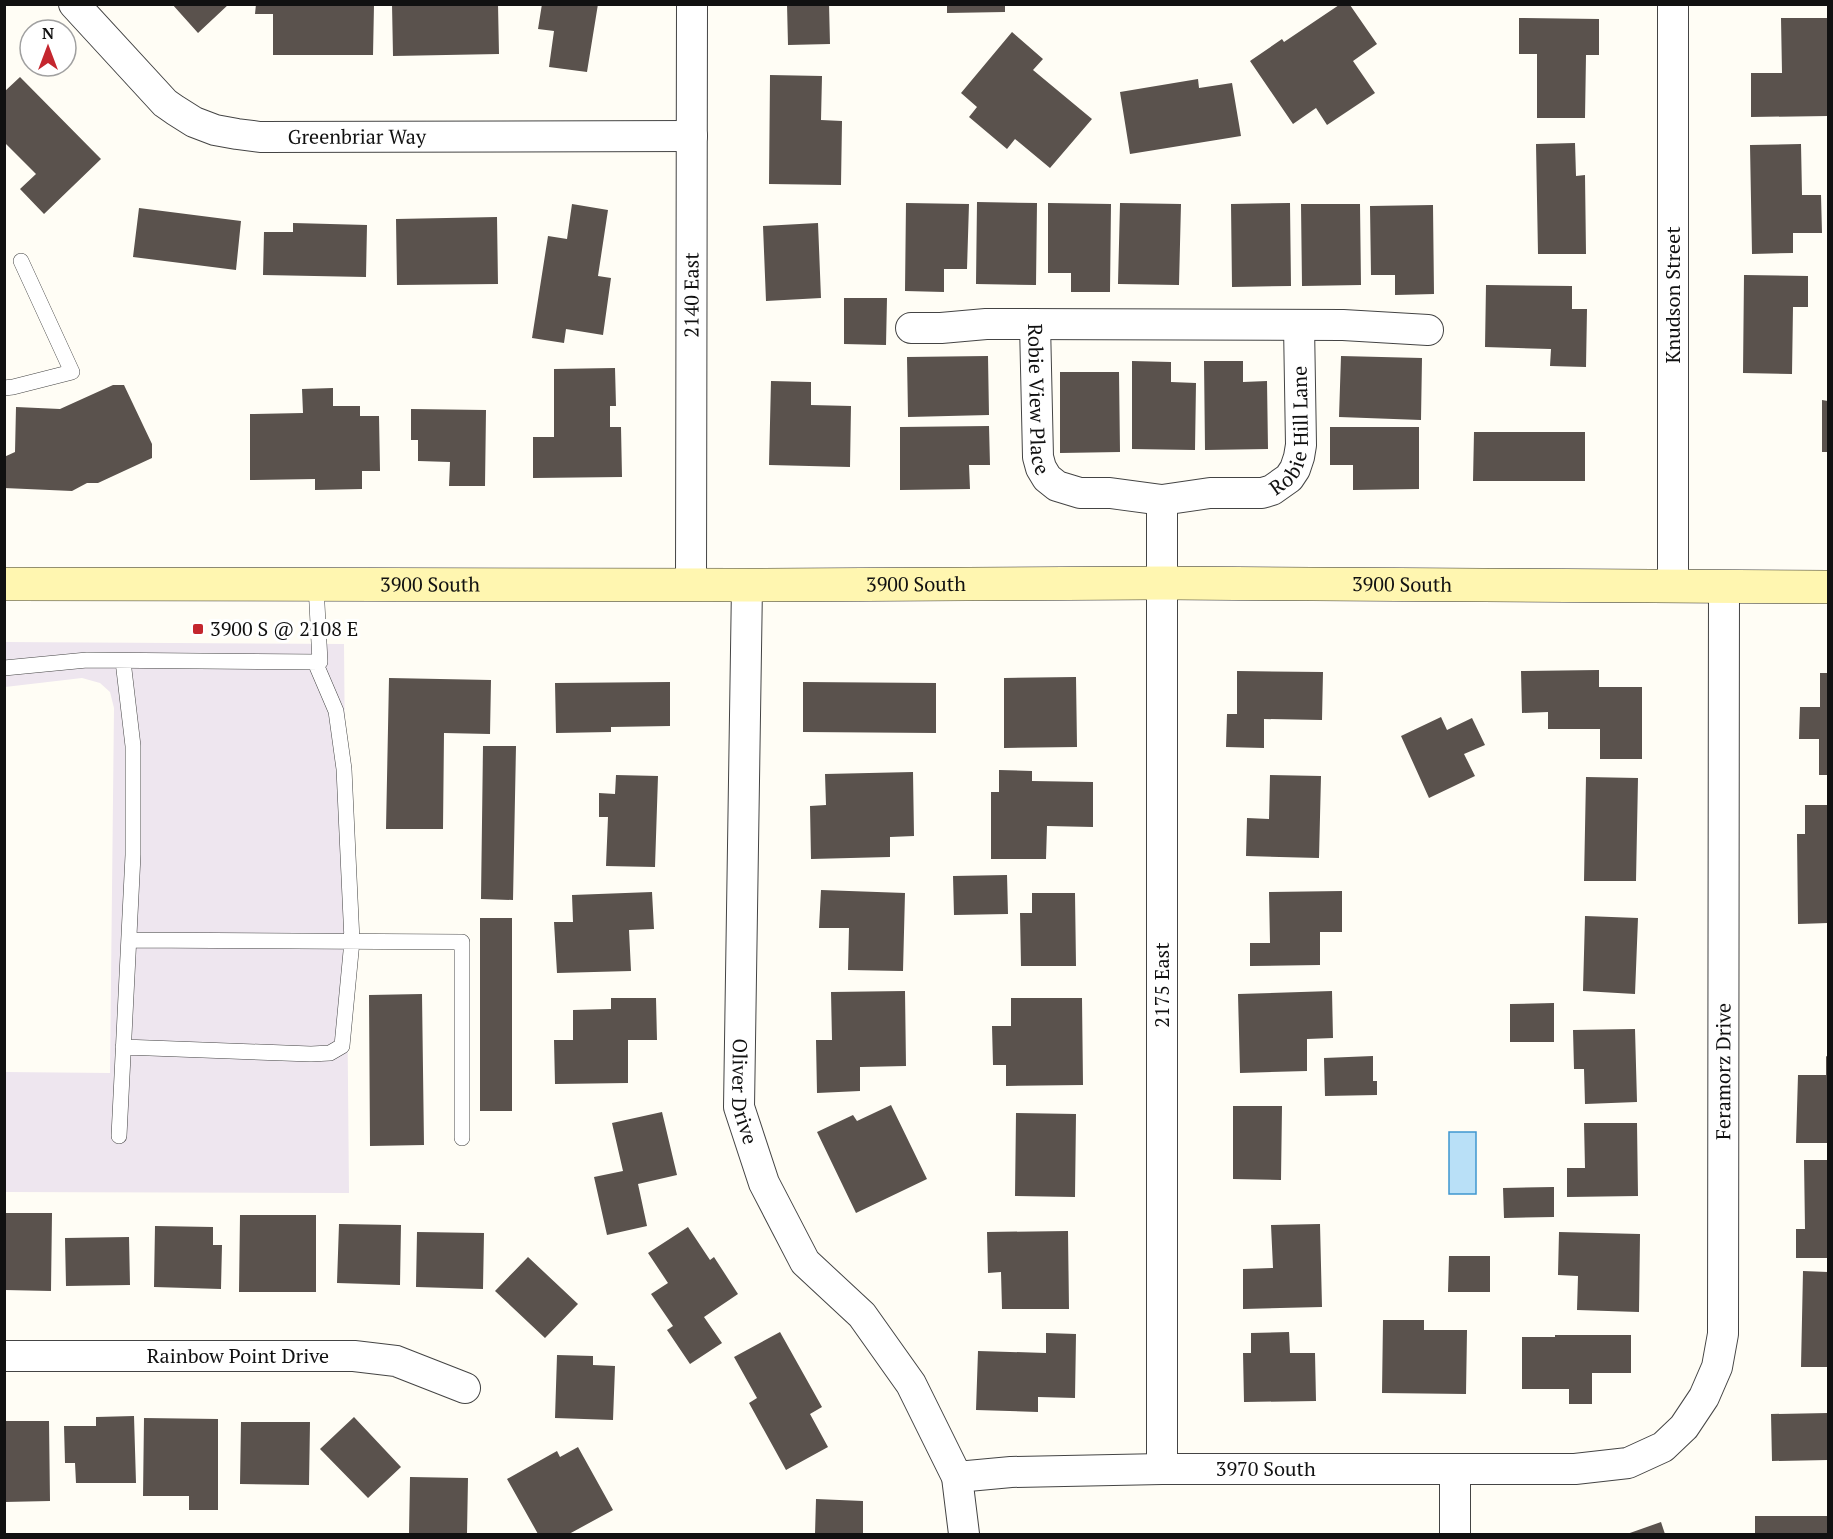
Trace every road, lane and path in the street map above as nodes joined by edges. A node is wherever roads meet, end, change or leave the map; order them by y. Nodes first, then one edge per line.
1 (74, 4) edge
2 (692, 4) edge
3 (1672, 4) edge
4 (692, 136) junction
5 (21, 261) dead end
6 (1035, 324) junction
7 (1299, 325) junction
8 (911, 328) dead end
9 (1428, 330) dead end
10 (4, 388) edge
11 (1162, 500) junction
12 (4, 584) edge
13 (1163, 584) junction
14 (316, 585) junction
15 (691, 585) junction
16 (747, 585) junction
17 (1672, 586) junction
18 (1724, 586) junction
19 (1828, 587) edge
20 (123, 661) junction
21 (315, 662) junction
22 (4, 668) edge
23 (129, 940) junction
24 (352, 941) junction
25 (123, 1047) junction
26 (119, 1136) dead end
27 (462, 1138) dead end
28 (4, 1356) edge
29 (465, 1388) dead end
30 (1162, 1469) junction
31 (1455, 1469) junction
32 (1575, 1469) joint
33 (957, 1477) junction
34 (964, 1534) edge
35 (1455, 1534) edge

1 - 4 street, Greenbriar Way
2 - 4 street, 2140 East
3 - 17 street, Knudson Street
4 - 15 street, 2140 East
5 - 10 lane
6 - 7 street
6 - 8 street, Robie View Place
6 - 11 street, Robie View Place
7 - 9 street
7 - 11 street, Robie Hill Lane
11 - 13 street, 2175 East
12 - 14 main road, 3900 South
13 - 16 main road, 3900 South
13 - 17 main road, 3900 South
13 - 30 street, 2175 East
14 - 15 main road, 3900 South
14 - 21 lane
15 - 16 main road, 3900 South
16 - 33 street, Oliver Drive
17 - 18 main road, 3900 South
18 - 19 main road, 3900 South
18 - 32 street, Feramorz Drive
20 - 21 lane
20 - 22 lane
20 - 23 lane
21 - 24 lane
23 - 24 lane
23 - 25 lane
24 - 25 lane
24 - 27 lane
25 - 26 lane
28 - 29 street, Rainbow Point Drive
30 - 31 street, 3970 South
30 - 33 street, 3970 South
31 - 32 street, 3970 South
31 - 35 street
33 - 34 street, Oliver Drive

